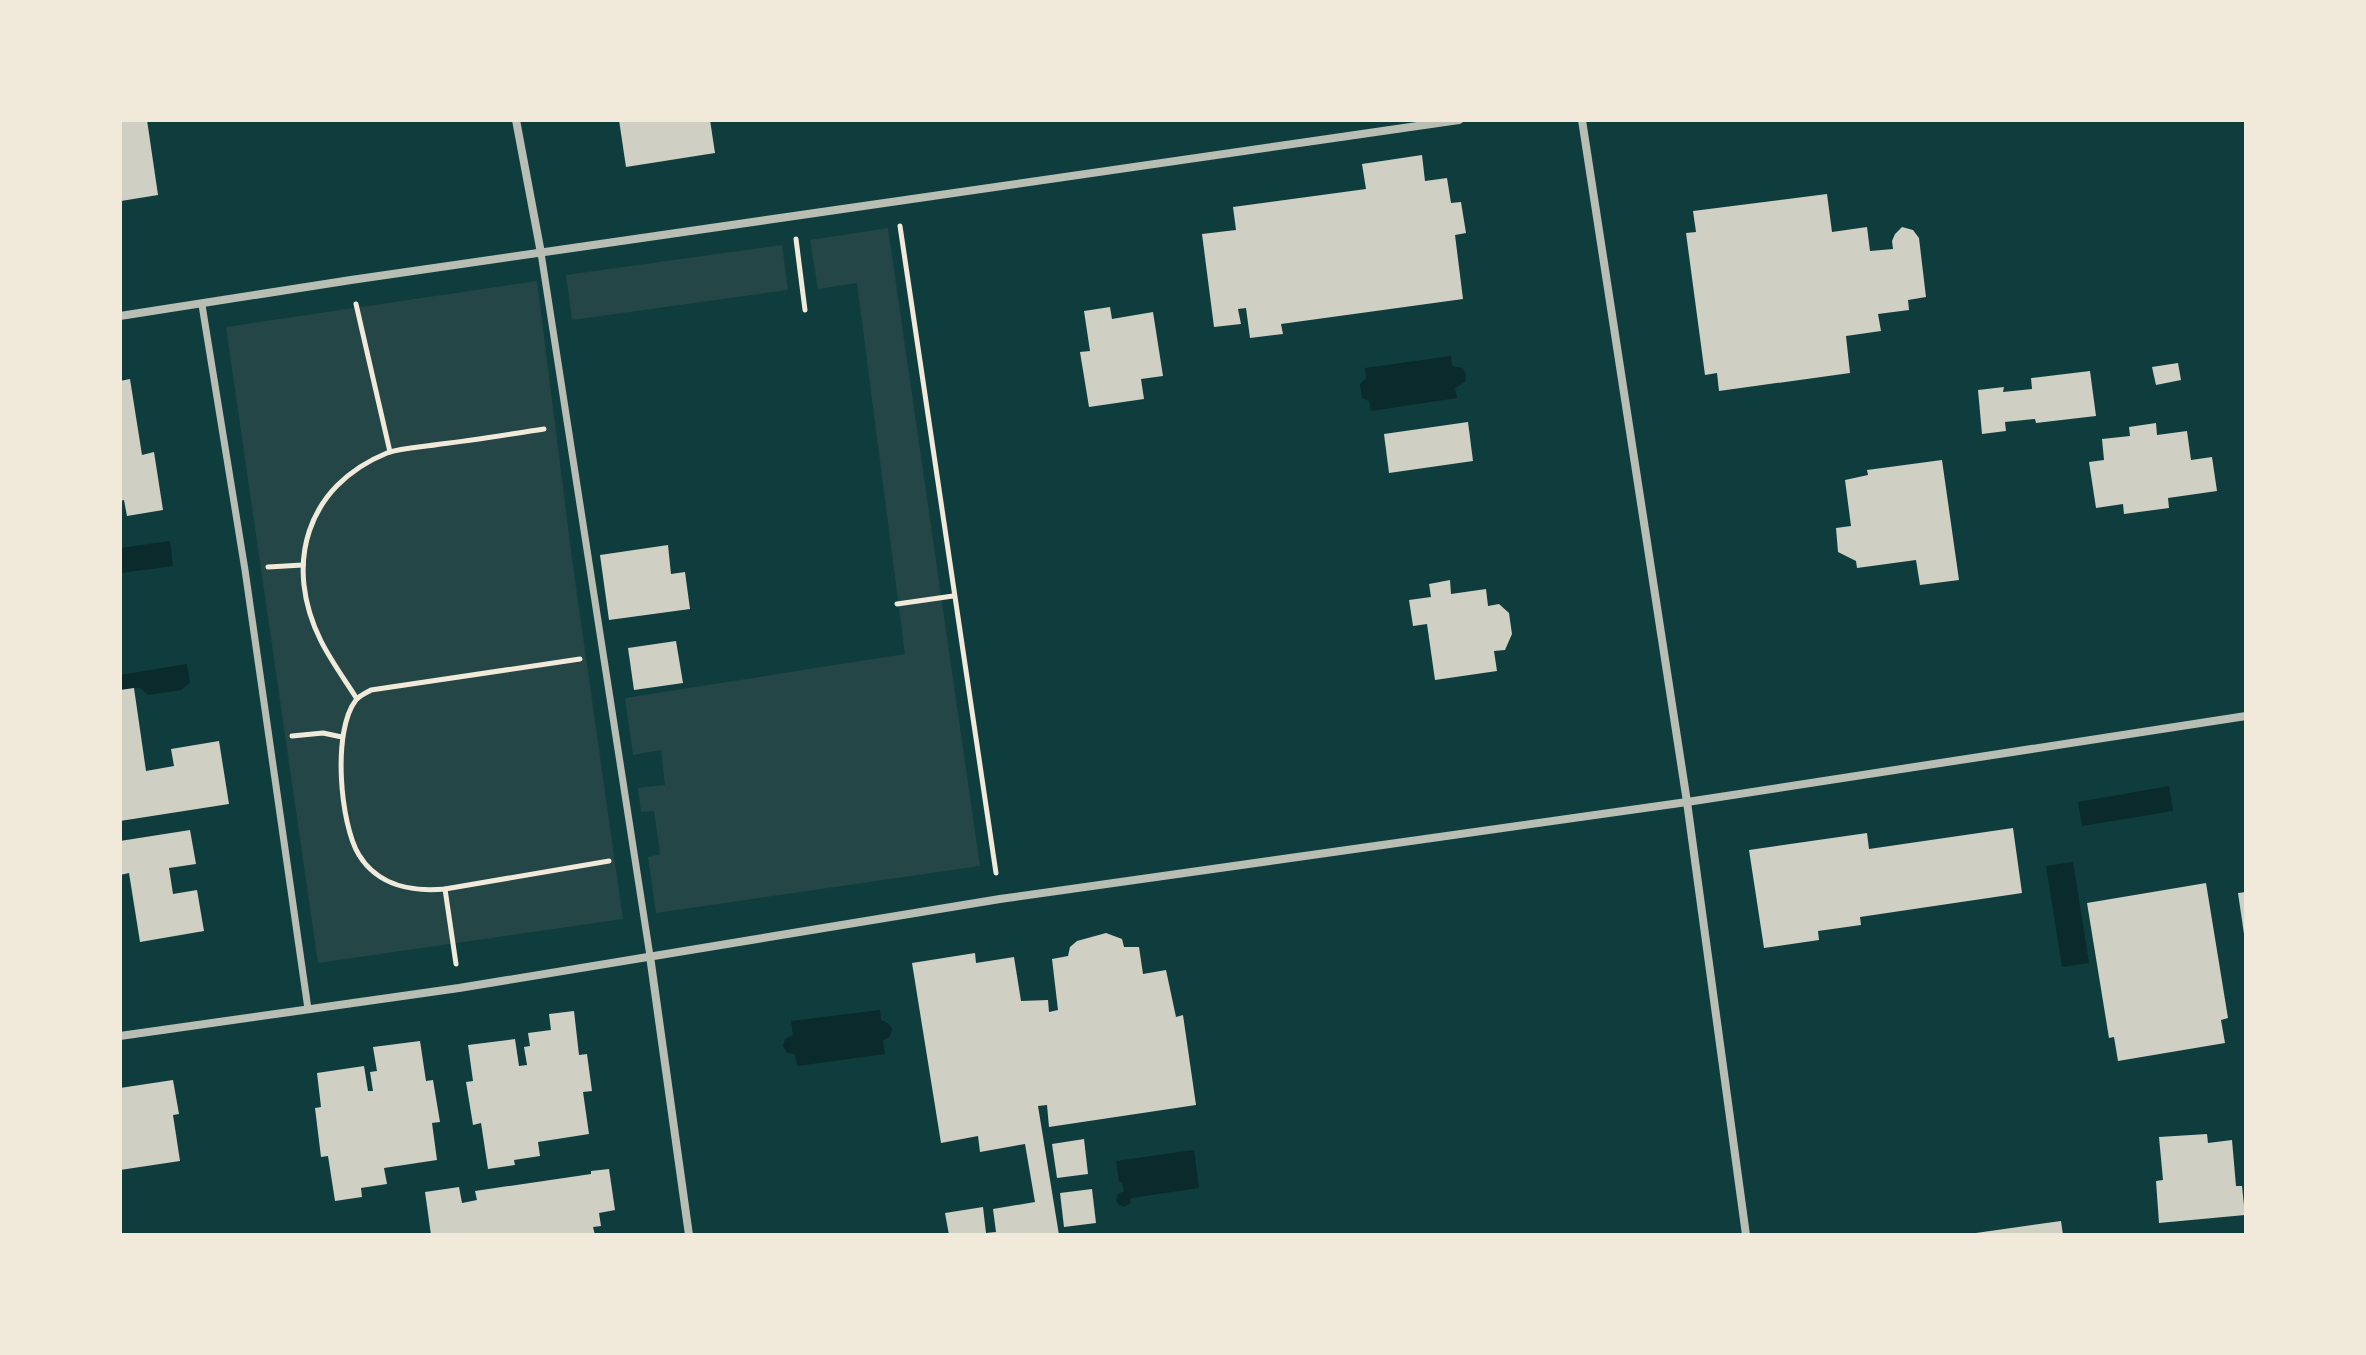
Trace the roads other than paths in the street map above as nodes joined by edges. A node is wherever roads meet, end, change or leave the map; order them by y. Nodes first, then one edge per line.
1 (516, 120) edge
2 (1459, 120) edge
3 (1582, 120) edge
4 (541, 253) junction
5 (202, 305) junction
6 (120, 316) edge
7 (2246, 716) edge
8 (1687, 802) junction
9 (650, 956) junction
10 (308, 1009) junction
11 (120, 1036) edge
12 (689, 1235) edge
13 (1746, 1235) edge

1 - 4 street
2 - 4 street
3 - 8 street
4 - 5 street
4 - 9 street
5 - 6 street
5 - 10 street
7 - 8 street
8 - 9 street
8 - 13 street
9 - 10 street
9 - 12 street
10 - 11 street

